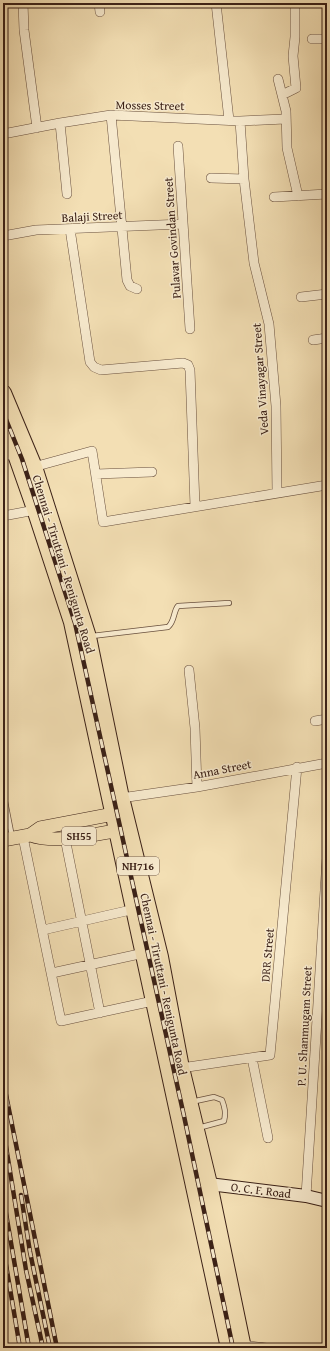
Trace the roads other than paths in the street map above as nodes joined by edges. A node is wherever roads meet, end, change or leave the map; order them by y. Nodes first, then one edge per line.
1 (23, 3) edge
2 (99, 3) edge
3 (216, 3) edge
4 (295, 3) edge
5 (100, 12) dead end
6 (312, 39) dead end
7 (327, 39) edge
8 (278, 79) dead end
9 (282, 94) junction
10 (111, 115) junction
11 (285, 119) junction
12 (229, 120) junction
13 (240, 121) junction
14 (60, 123) junction
15 (37, 128) junction
16 (3, 134) edge
17 (178, 146) dead end
18 (211, 178) dead end
19 (244, 179) junction
20 (66, 194) dead end
21 (327, 194) edge
22 (298, 196) junction
23 (274, 198) dead end
24 (183, 224) junction
25 (122, 227) junction
26 (70, 229) junction
27 (3, 236) edge
28 (137, 289) dead end
29 (327, 294) edge
30 (301, 297) dead end
31 (190, 329) dead end
32 (327, 338) edge
33 (313, 340) dead end
34 (3, 393) edge
35 (3, 420) edge
36 (9, 455) edge
37 (28, 469) junction
38 (152, 472) dead end
39 (96, 474) junction
40 (327, 485) edge
41 (277, 493) junction
42 (195, 506) junction
43 (35, 510) junction
44 (3, 516) edge
45 (229, 603) dead end
46 (81, 637) junction
47 (189, 670) dead end
48 (327, 719) edge
49 (315, 721) dead end
50 (327, 763) edge
51 (297, 767) junction
52 (197, 787) junction
53 (3, 791) edge
54 (120, 808) junction
55 (123, 830) junction
56 (17, 837) edge
57 (65, 838) junction
58 (327, 858) edge
59 (135, 909) junction
60 (81, 921) junction
61 (145, 924) junction
62 (43, 930) junction
63 (144, 953) junction
64 (90, 965) junction
65 (52, 973) junction
66 (153, 1001) junction
67 (100, 1013) junction
68 (252, 1058) junction
69 (181, 1068) junction
70 (189, 1102) junction
71 (189, 1130) junction
72 (268, 1138) dead end
73 (202, 1183) junction
74 (306, 1196) junction
75 (327, 1201) edge
76 (238, 1347) edge
77 (266, 1348) edge

1 - 15 street
2 - 5 street
3 - 12 street
4 - 9 street
6 - 7 street
8 - 9 street
9 - 11 street
10 - 12 street, Mosses Street
10 - 14 street, Mosses Street
10 - 25 street
11 - 13 street, Mosses Street
11 - 22 street
12 - 13 street, Mosses Street
13 - 19 street, Veda Vinayagar Street
14 - 15 street, Mosses Street
14 - 20 street
15 - 16 street, Mosses Street
17 - 24 street, Pulavar Govindan Street
18 - 19 street
19 - 41 street, Veda Vinayagar Street
21 - 22 street
22 - 23 street
24 - 25 street, Balaji Street
24 - 31 street, Pulavar Govindan Street
25 - 26 street, Balaji Street
25 - 28 street
26 - 27 street, Balaji Street
26 - 42 street
29 - 30 street
32 - 33 street
34 - 37 highway, Chennai - Tiruttani - Renigunta Road / NH716
35 - 36 highway, Chennai - Tiruttani - Renigunta Road
36 - 37 highway, Chennai - Tiruttani - Renigunta Road
37 - 39 street
37 - 43 highway, Chennai - Tiruttani - Renigunta Road
37 - 46 highway, Chennai - Tiruttani - Renigunta Road / NH716
38 - 39 street
39 - 42 street
40 - 41 street
41 - 42 street
43 - 44 street
43 - 46 highway, Chennai - Tiruttani - Renigunta Road
45 - 46 lane
46 - 54 highway, Chennai - Tiruttani - Renigunta Road / NH716
47 - 52 street
48 - 49 street
50 - 51 street, Anna Street
51 - 52 street, Anna Street
51 - 68 street, DRR Street
52 - 54 street, Anna Street
53 - 56 lane
54 - 55 highway, Chennai - Tiruttani - Renigunta Road / NH716
54 - 56 main road, SH55
55 - 57 main road, SH55
55 - 59 highway, Chennai - Tiruttani - Renigunta Road
55 - 61 highway, Chennai - Tiruttani - Renigunta Road / NH716
56 - 57 main road, SH55
56 - 62 street
57 - 60 street
58 - 74 street, P. U. Shanmugam Street
59 - 60 street
59 - 61 highway, Chennai - Tiruttani - Renigunta Road
60 - 62 street
60 - 64 street
61 - 63 highway, Chennai - Tiruttani - Renigunta Road
61 - 69 highway, Chennai - Tiruttani - Renigunta Road / NH716
62 - 65 street
63 - 64 street
63 - 66 highway, Chennai - Tiruttani - Renigunta Road
64 - 65 street
64 - 67 street
65 - 67 street
66 - 67 street
66 - 71 highway, Chennai - Tiruttani - Renigunta Road
68 - 69 street, DRR Street
68 - 72 street
69 - 70 highway, Chennai - Tiruttani - Renigunta Road / NH716
70 - 71 highway, Chennai - Tiruttani - Renigunta Road / NH716
70 - 71 lane
71 - 73 highway, Chennai - Tiruttani - Renigunta Road / NH716
73 - 74 street, O. C. F. Road
73 - 76 highway, Chennai - Tiruttani - Renigunta Road / NH716
74 - 75 street, O. C. F. Road
76 - 77 street

